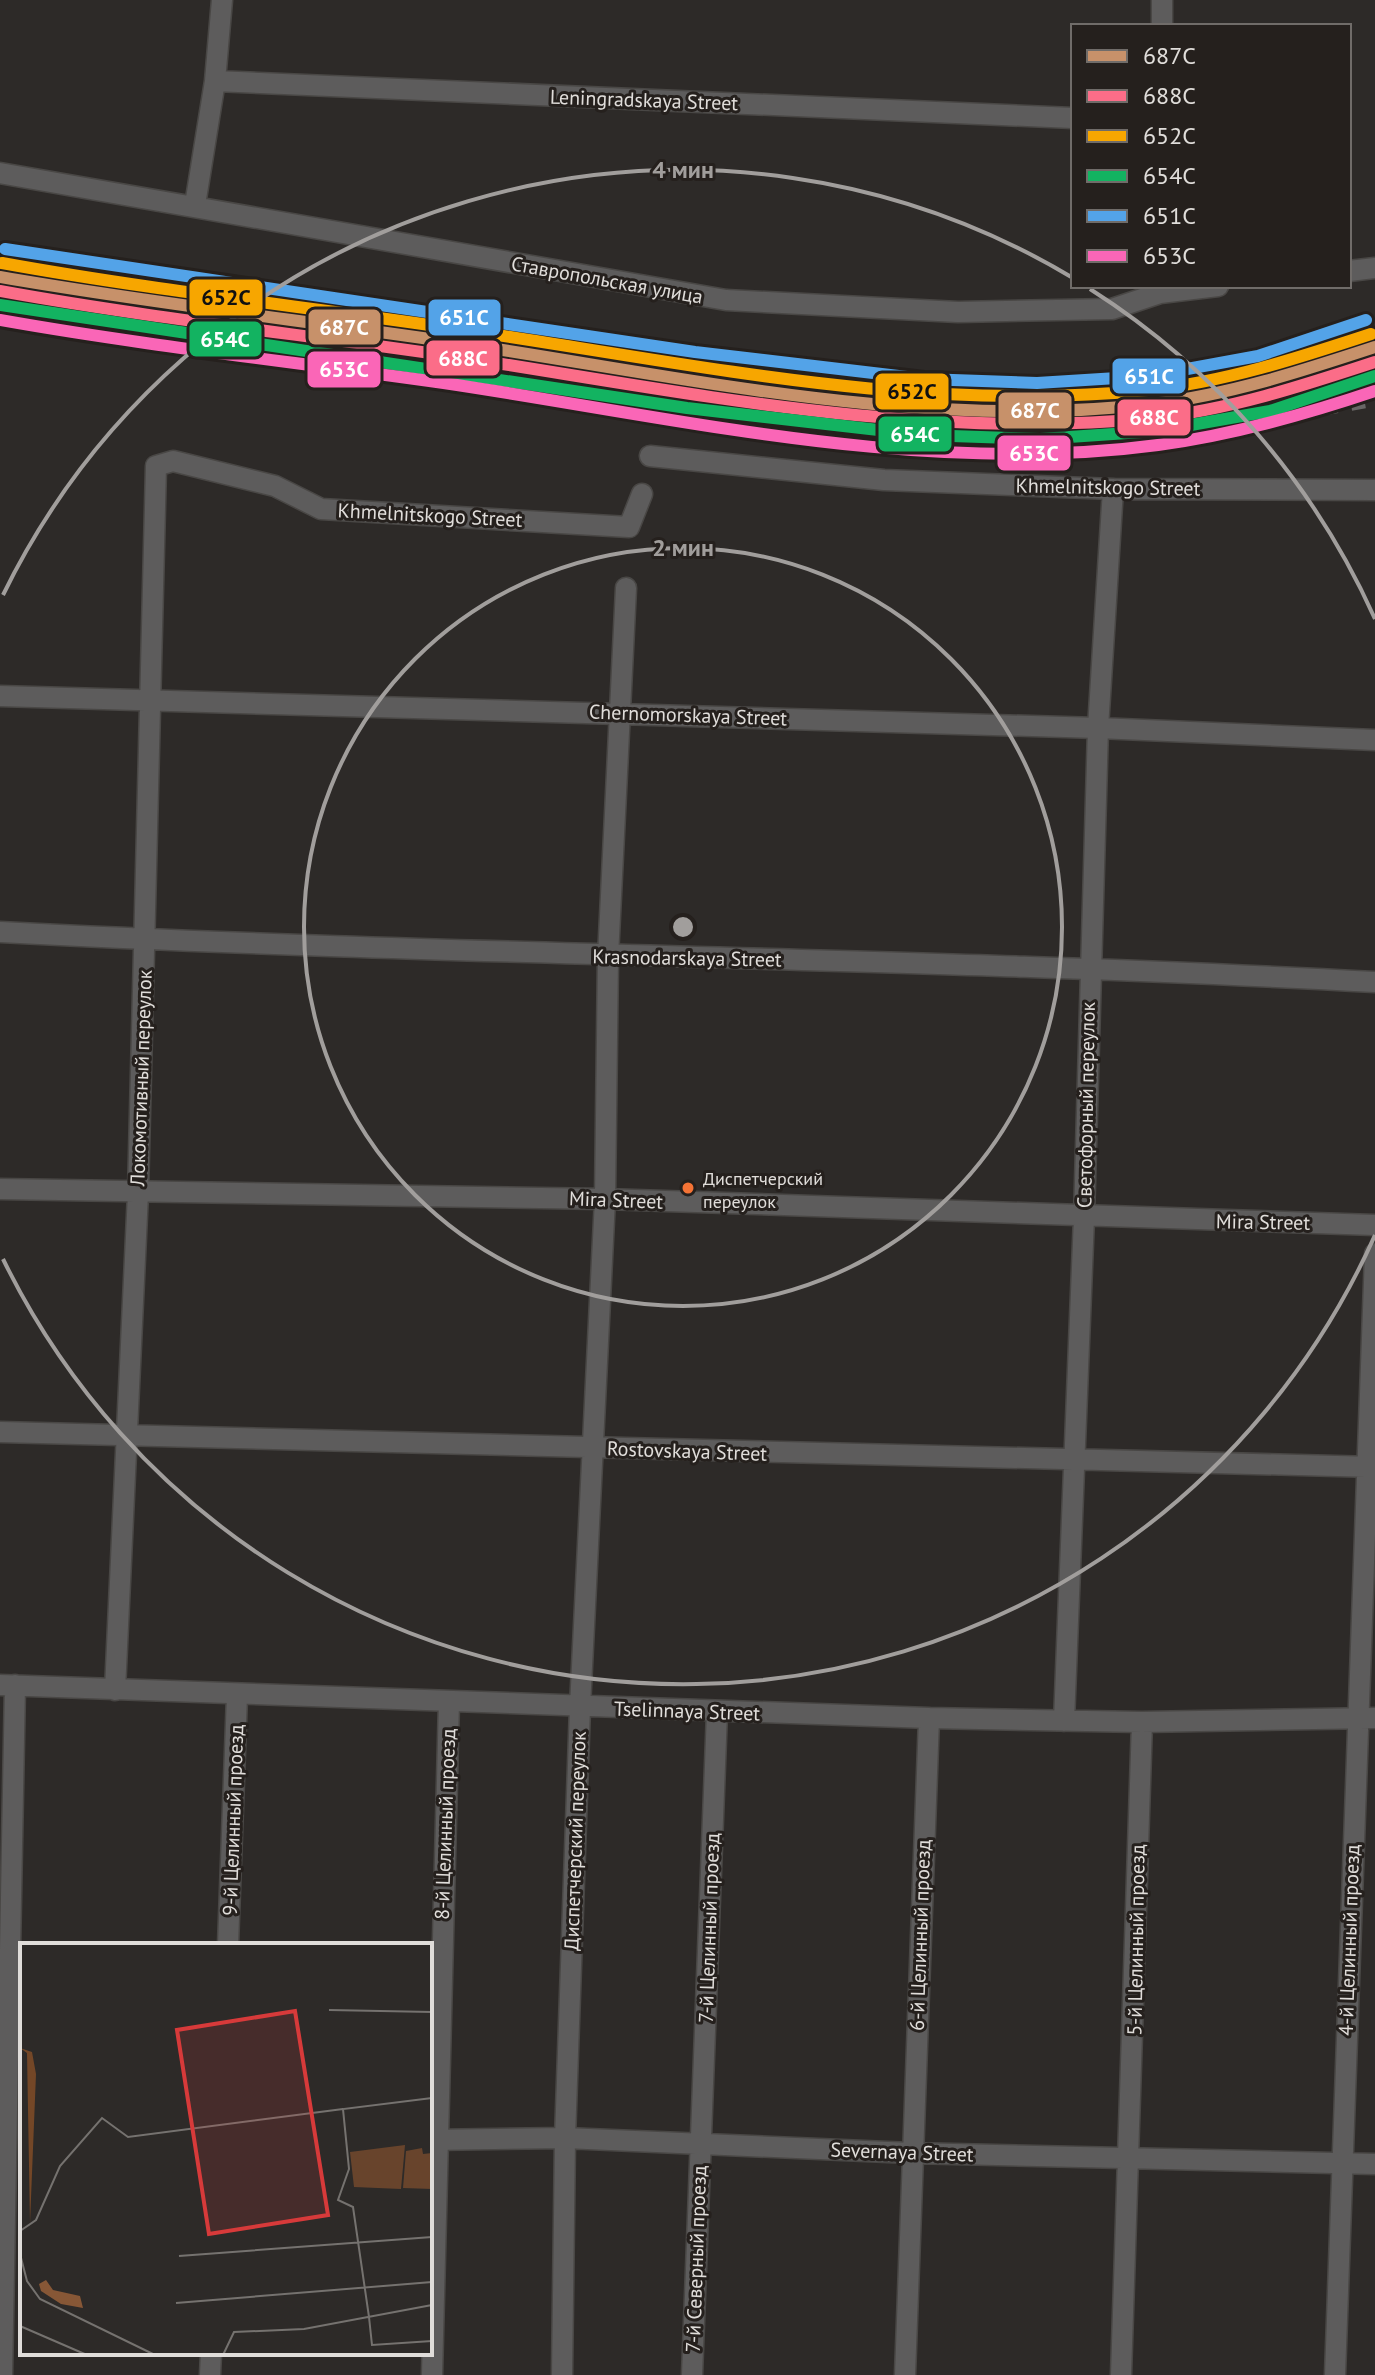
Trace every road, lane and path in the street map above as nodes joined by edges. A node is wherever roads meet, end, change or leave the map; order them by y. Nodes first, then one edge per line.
1 (222, 0) edge
2 (1162, 0) edge
3 (1162, 24) edge
4 (215, 81) junction
5 (1071, 118) edge
6 (0, 173) edge
7 (195, 205) junction
8 (1375, 268) edge
9 (1351, 271) edge
10 (1160, 289) edge
11 (650, 456) dead end
12 (156, 466) joint
13 (1113, 489) junction
14 (1375, 490) edge
15 (642, 494) dead end
16 (626, 588) dead end
17 (0, 696) edge
18 (152, 698) junction
19 (618, 713) junction
20 (1098, 728) junction
21 (1375, 740) edge
22 (0, 932) edge
23 (145, 939) junction
24 (608, 957) junction
25 (1089, 966) junction
26 (1375, 982) edge
27 (0, 1189) edge
28 (138, 1193) junction
29 (605, 1199) junction
30 (1084, 1217) junction
31 (1375, 1225) edge
32 (1375, 1254) edge
33 (0, 1432) edge
34 (127, 1434) junction
35 (590, 1448) junction
36 (1073, 1461) junction
37 (1371, 1467) edge
38 (8, 1685) edge
39 (115, 1690) junction
40 (237, 1695) junction
41 (449, 1701) junction
42 (580, 1707) junction
43 (717, 1712) junction
44 (929, 1718) junction
45 (1366, 1718) edge
46 (1064, 1721) junction
47 (1142, 1722) junction
48 (228, 1943) edge
49 (9, 2132) edge
50 (565, 2138) junction
51 (433, 2140) edge
52 (701, 2143) junction
53 (911, 2153) junction
54 (1131, 2158) junction
55 (1342, 2163) junction
56 (1375, 2164) edge
57 (211, 2355) edge
58 (2, 2375) edge
59 (210, 2375) edge
60 (432, 2375) edge
61 (562, 2375) edge
62 (692, 2375) edge
63 (905, 2375) edge
64 (1121, 2375) edge
65 (1335, 2375) edge

1 - 4 street
2 - 3 street
4 - 5 street, Leningradskaya Street
4 - 7 street
6 - 7 street, Ставропольская улица
7 - 10 street, Ставропольская улица
8 - 9 street
11 - 13 street, Khmelnitskogo Street
12 - 15 street, Khmelnitskogo Street
12 - 18 street, Локомотивный переулок
13 - 14 street, Khmelnitskogo Street
13 - 20 street, Светофорный переулок
16 - 19 street, Диспетчерский переулок
17 - 18 street, Chernomorskaya Street
18 - 19 street, Chernomorskaya Street
18 - 23 street, Локомотивный переулок
19 - 20 street, Chernomorskaya Street
19 - 24 street, Диспетчерский переулок
20 - 21 street, Chernomorskaya Street
20 - 25 street, Светофорный переулок
22 - 23 street, Krasnodarskaya Street
23 - 24 street, Krasnodarskaya Street
23 - 28 street, Локомотивный переулок
24 - 25 street, Krasnodarskaya Street
24 - 29 street, Диспетчерский переулок
25 - 26 street, Krasnodarskaya Street
25 - 30 street, Светофорный переулок
27 - 28 street, Mira Street
28 - 29 street, Mira Street
28 - 34 street, Локомотивный переулок
29 - 30 street, Mira Street
29 - 35 street, Диспетчерский переулок
30 - 31 street, Mira Street
30 - 36 street, Светофорный переулок
32 - 37 street, 4-й Целинный проезд
33 - 34 street, Rostovskaya Street
34 - 35 street, Rostovskaya Street
34 - 39 street, Локомотивный переулок
35 - 36 street, Rostovskaya Street
35 - 42 street, Диспетчерский переулок
36 - 37 street, Rostovskaya Street
36 - 46 street, Светофорный переулок
37 - 45 street, 4-й Целинный проезд
38 - 39 street, Tselinnaya Street
38 - 49 street
39 - 40 street, Tselinnaya Street
40 - 41 street, Tselinnaya Street
40 - 48 street, 9-й Целинный проезд
41 - 42 street, Tselinnaya Street
41 - 51 street, 8-й Целинный проезд
42 - 43 street, Tselinnaya Street
42 - 50 street, Диспетчерский переулок
43 - 44 street, Tselinnaya Street
43 - 52 street, 7-й Целинный проезд
44 - 46 street, Tselinnaya Street
44 - 53 street, 6-й Целинный проезд
45 - 47 street, Tselinnaya Street
45 - 55 street, 4-й Целинный проезд
46 - 47 street, Tselinnaya Street
47 - 54 street, 5-й Целинный проезд
49 - 58 street
50 - 51 street, Severnaya Street
50 - 52 street, Severnaya Street
50 - 61 street, Диспетчерский переулок
51 - 60 street, 8-й Целинный проезд
52 - 53 street, Severnaya Street
52 - 62 street, 7-й Северный проезд
53 - 54 street, Severnaya Street
53 - 63 street, 6-й Целинный проезд
54 - 55 street, Severnaya Street
54 - 64 street, 5-й Целинный проезд
55 - 56 street, Severnaya Street
55 - 65 street, 4-й Целинный проезд
57 - 59 street

